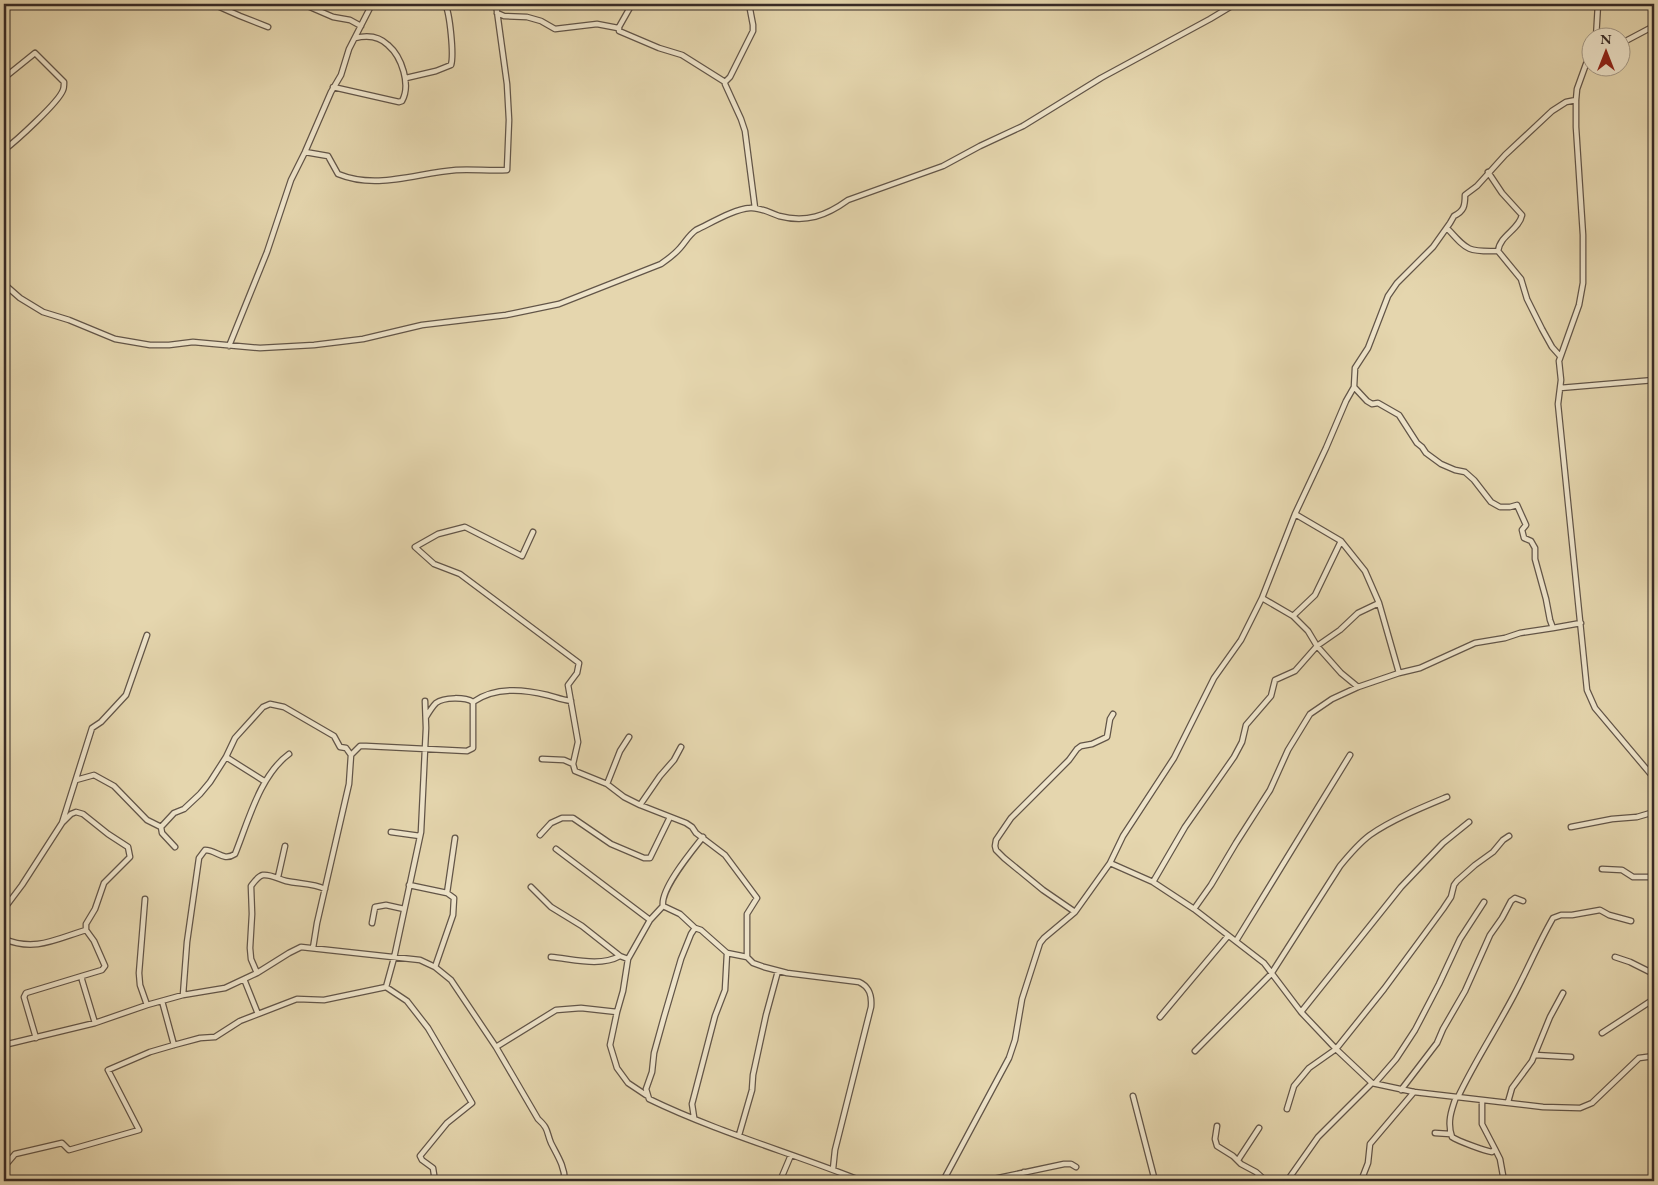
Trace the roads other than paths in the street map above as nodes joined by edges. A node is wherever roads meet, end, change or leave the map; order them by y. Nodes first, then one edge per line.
1 (213, 4) edge
2 (303, 4) edge
3 (372, 4) edge
4 (445, 4) edge
5 (496, 4) edge
6 (632, 4) edge
7 (749, 4) edge
8 (1234, 4) edge
9 (1598, 4) edge
10 (497, 13) junction
11 (361, 26) junction
12 (1654, 26) edge
13 (268, 27) dead end
14 (618, 28) junction
15 (1597, 28) edge
16 (355, 38) junction
17 (1630, 39) edge
18 (4, 78) edge
19 (406, 78) junction
20 (1582, 78) edge
21 (725, 82) junction
22 (333, 87) junction
23 (1576, 100) junction
24 (4, 150) edge
25 (305, 152) junction
26 (1488, 172) junction
27 (755, 208) junction
28 (1447, 228) junction
29 (1498, 251) junction
30 (4, 284) edge
31 (229, 346) junction
32 (1560, 356) junction
33 (1654, 380) edge
34 (1354, 388) junction
35 (1560, 388) junction
36 (1294, 514) junction
37 (533, 532) dead end
38 (1341, 540) junction
39 (1262, 598) junction
40 (1379, 603) junction
41 (1293, 616) junction
42 (1580, 623) junction
43 (1553, 628) junction
44 (147, 635) dead end
45 (1317, 646) junction
46 (1399, 673) junction
47 (1358, 687) junction
48 (571, 701) junction
49 (425, 702) dead end
50 (473, 702) junction
51 (1113, 714) dead end
52 (426, 717) junction
53 (629, 737) dead end
54 (681, 747) dead end
55 (425, 748) junction
56 (289, 754) dead end
57 (351, 755) junction
58 (1350, 755) dead end
59 (226, 757) junction
60 (542, 759) dead end
61 (573, 764) junction
62 (1654, 778) edge
63 (76, 780) junction
64 (264, 782) junction
65 (607, 784) junction
66 (1447, 797) dead end
67 (640, 805) junction
68 (1654, 812) edge
69 (670, 817) junction
70 (1469, 822) dead end
71 (62, 823) junction
72 (161, 827) junction
73 (1571, 827) dead end
74 (391, 832) dead end
75 (540, 835) dead end
76 (420, 836) junction
77 (1509, 836) dead end
78 (703, 837) junction
79 (455, 838) dead end
80 (285, 846) dead end
81 (174, 847) dead end
82 (556, 849) dead end
83 (1110, 863) junction
84 (1602, 869) dead end
85 (278, 877) junction
86 (1654, 877) edge
87 (1153, 882) junction
88 (409, 885) junction
89 (531, 887) dead end
90 (325, 889) junction
91 (447, 893) junction
92 (145, 899) dead end
93 (1523, 901) dead end
94 (1484, 902) dead end
95 (663, 906) junction
96 (4, 909) edge
97 (404, 909) junction
98 (1194, 909) junction
99 (1075, 912) junction
100 (650, 920) junction
101 (1631, 921) dead end
102 (372, 923) dead end
103 (695, 928) junction
104 (86, 930) junction
105 (1228, 936) junction
106 (4, 939) edge
107 (1236, 941) junction
108 (313, 948) junction
109 (728, 953) junction
110 (620, 956) junction
111 (551, 957) dead end
112 (748, 957) junction
113 (1615, 957) dead end
114 (394, 958) junction
115 (628, 959) junction
116 (435, 967) junction
117 (778, 971) junction
118 (257, 973) junction
119 (1271, 974) junction
120 (1654, 974) edge
121 (82, 976) junction
122 (244, 979) junction
123 (386, 987) junction
124 (1654, 993) edge
125 (1564, 994) dead end
126 (183, 995) junction
127 (1654, 1000) edge
128 (162, 1001) junction
129 (147, 1005) junction
130 (617, 1012) junction
131 (1302, 1012) junction
132 (258, 1014) junction
133 (1160, 1017) dead end
134 (95, 1023) junction
135 (1602, 1033) dead end
136 (36, 1038) junction
137 (174, 1044) junction
138 (4, 1045) edge
139 (496, 1047) junction
140 (1336, 1049) junction
141 (1195, 1051) dead end
142 (1535, 1055) junction
143 (1654, 1056) edge
144 (1571, 1057) dead end
145 (1374, 1083) junction
146 (1401, 1090) junction
147 (1414, 1092) junction
148 (646, 1095) junction
149 (1133, 1096) dead end
150 (1456, 1097) junction
151 (1482, 1100) junction
152 (1508, 1102) junction
153 (1287, 1109) dead end
154 (694, 1117) junction
155 (1217, 1126) dead end
156 (1259, 1128) dead end
157 (1435, 1133) dead end
158 (1450, 1134) junction
159 (739, 1135) junction
160 (1495, 1149) junction
161 (791, 1155) junction
162 (1238, 1160) junction
163 (4, 1166) edge
164 (1076, 1167) dead end
165 (832, 1169) junction
166 (1024, 1172) junction
167 (435, 1181) edge
168 (565, 1181) edge
169 (780, 1181) edge
170 (862, 1181) edge
171 (943, 1181) edge
172 (984, 1181) edge
173 (1025, 1181) edge
174 (1155, 1181) edge
175 (1266, 1181) edge
176 (1287, 1181) edge
177 (1360, 1181) edge
178 (1504, 1181) edge

1 - 13 street
2 - 11 street
3 - 11 street
4 - 19 street
5 - 10 street
6 - 14 street
7 - 21 street
8 - 27 street
9 - 15 street
10 - 14 street
10 - 25 street
11 - 16 street
12 - 17 street
14 - 21 street
16 - 19 street
16 - 22 street
18 - 24 street
19 - 22 street
20 - 23 street
21 - 27 street
22 - 25 street
23 - 26 street
23 - 32 street
25 - 31 street
26 - 28 street
26 - 29 street
27 - 31 street
28 - 29 street
28 - 34 street
29 - 32 street
30 - 31 street
32 - 35 street
33 - 35 street
34 - 36 street
34 - 43 street
35 - 42 street
36 - 38 street
36 - 39 street
37 - 48 street
38 - 40 street
38 - 41 street
39 - 41 street
39 - 83 street
40 - 45 street
40 - 46 street
41 - 45 street
42 - 43 street
42 - 62 street
43 - 46 street
44 - 63 street
45 - 47 street
45 - 87 street
46 - 47 street
47 - 98 street
48 - 50 street
48 - 61 street
49 - 52 street
50 - 52 street
50 - 55 street
51 - 99 street
52 - 55 street
53 - 65 street
54 - 67 street
55 - 57 street
55 - 76 street
56 - 64 street
57 - 59 street
57 - 90 street
58 - 107 street
59 - 64 street
59 - 72 street
60 - 61 street
61 - 65 street
63 - 71 street
63 - 72 street
64 - 126 street
65 - 67 street
66 - 119 street
67 - 69 street
68 - 73 street
69 - 75 street
69 - 78 street
70 - 131 street
71 - 96 street
71 - 104 street
72 - 81 street
74 - 76 street
76 - 88 street
77 - 140 street
78 - 95 street
78 - 112 street
79 - 91 street
80 - 85 street
82 - 100 street
83 - 87 street
83 - 99 street
84 - 86 street
85 - 90 street
85 - 118 street
87 - 98 street
88 - 91 street
88 - 97 street
89 - 110 street
90 - 108 street
91 - 116 street
92 - 129 street
93 - 146 street
94 - 145 street
95 - 100 street
95 - 103 street
97 - 102 street
97 - 114 street
98 - 105 street
99 - 171 street
100 - 115 street
101 - 150 street
103 - 109 street
103 - 148 street
104 - 106 street
104 - 121 street
105 - 107 street
105 - 133 street
107 - 119 street
108 - 114 street
108 - 118 street
109 - 112 street
109 - 154 street
110 - 111 street
110 - 115 street
112 - 117 street
113 - 120 street
114 - 116 street
114 - 123 street
115 - 130 street
116 - 139 street
117 - 159 street
117 - 165 street
118 - 122 street
119 - 131 street
119 - 141 street
121 - 134 street
121 - 136 street
122 - 126 street
122 - 132 street
123 - 132 street
123 - 167 street
124 - 127 street
125 - 142 street
126 - 128 street
127 - 135 street
128 - 129 street
128 - 137 street
129 - 134 street
130 - 139 street
130 - 148 street
131 - 140 street
132 - 137 street
134 - 136 street
136 - 138 street
137 - 163 street
139 - 168 street
140 - 145 street
140 - 153 street
142 - 144 street
142 - 152 street
143 - 152 street
145 - 146 street
145 - 176 street
146 - 147 street
147 - 150 street
147 - 177 street
148 - 154 street
149 - 174 street
150 - 151 street
150 - 158 street
151 - 152 street
151 - 160 street
154 - 159 street
155 - 162 street
156 - 162 street
157 - 158 street
158 - 160 street
159 - 161 street
160 - 178 street
161 - 165 street
161 - 169 street
162 - 175 street
164 - 166 street
165 - 170 street
166 - 172 street
166 - 173 street

